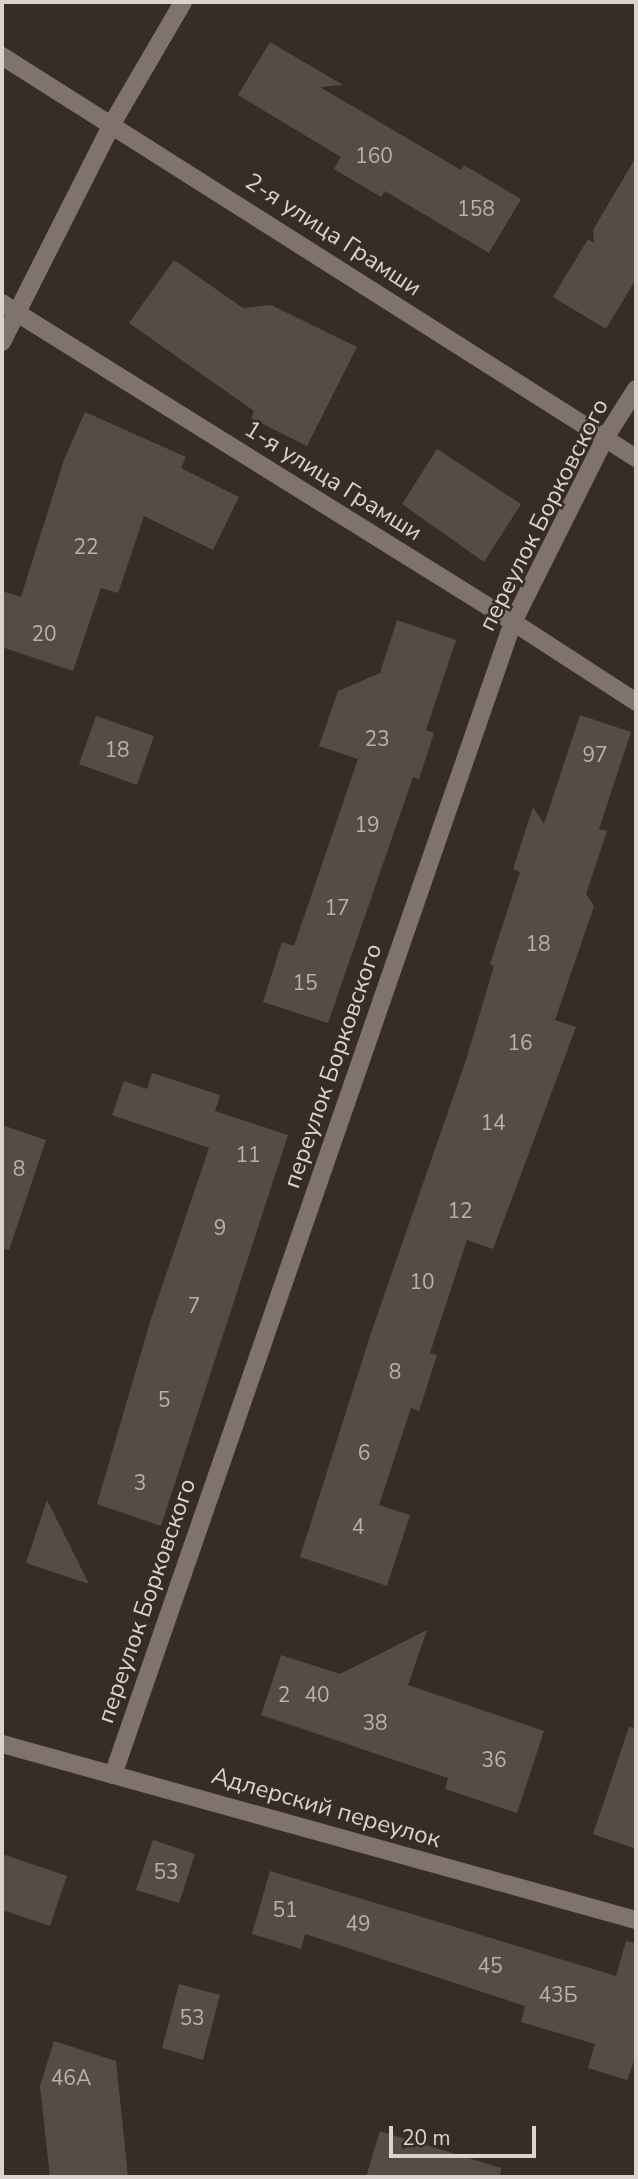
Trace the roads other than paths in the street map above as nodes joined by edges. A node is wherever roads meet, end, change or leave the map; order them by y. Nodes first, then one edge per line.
1 (183, 2) edge
2 (2, 56) edge
3 (113, 122) junction
4 (8, 307) edge
5 (2, 342) edge
6 (636, 389) edge
7 (605, 438) junction
8 (636, 458) edge
9 (513, 622) junction
10 (636, 702) edge
11 (2, 1744) edge
12 (113, 1775) junction
13 (636, 1920) edge

1 - 3 street
2 - 3 street, 2-я улица Грамши
3 - 4 street
3 - 7 street, 2-я улица Грамши
4 - 5 street
4 - 9 street, 1-я улица Грамши
6 - 7 street, переулок Борковского
7 - 8 street, 2-я улица Грамши
7 - 9 street, переулок Борковского
9 - 10 street, 1-я улица Грамши
9 - 12 street, переулок Борковского
11 - 12 street, Адлерский переулок
12 - 13 street, Адлерский переулок

